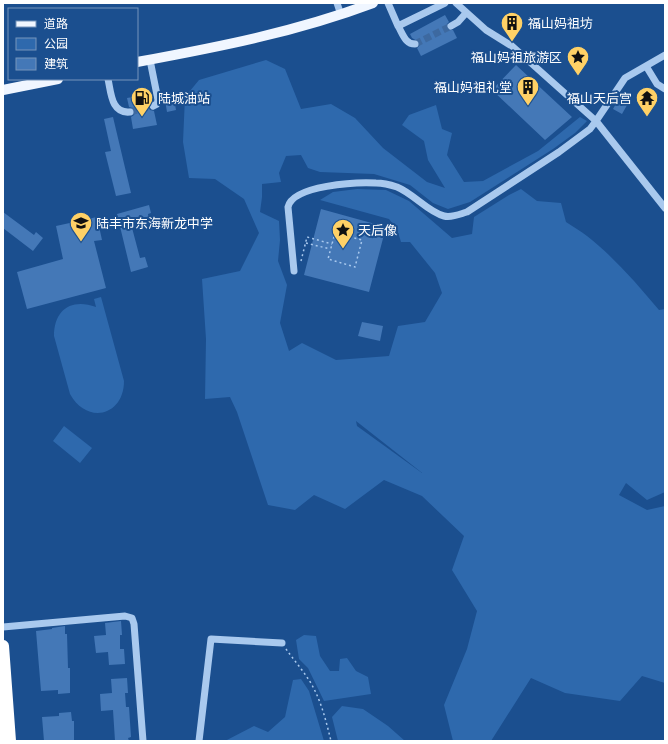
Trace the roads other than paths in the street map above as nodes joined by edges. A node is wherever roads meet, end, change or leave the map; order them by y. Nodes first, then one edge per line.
1 (337, 3) edge
2 (373, 3) edge
3 (388, 3) edge
4 (445, 3) edge
5 (456, 3) edge
6 (466, 13) junction
7 (341, 15) junction
8 (398, 26) junction
9 (451, 26) tunnel mouth
10 (415, 44) dead end
11 (665, 55) edge
12 (150, 60) junction
13 (138, 62) edge
14 (646, 66) junction
15 (53, 80) edge
16 (108, 80) edge
17 (665, 89) edge
18 (3, 90) edge
19 (153, 106) dead end
20 (130, 112) tunnel mouth
21 (596, 121) junction
22 (665, 208) edge
23 (294, 269) road end
24 (3, 627) edge
25 (282, 643) road end
26 (3, 646) edge
27 (10, 741) edge
28 (143, 741) edge
29 (199, 741) edge

1 - 7 street
2 - 7 main road
3 - 8 street
4 - 8 street
5 - 6 street
6 - 9 street
6 - 21 street
7 - 12 main road
8 - 10 street
11 - 14 street
12 - 13 main road
12 - 19 street
14 - 17 street
14 - 21 street
15 - 18 main road
16 - 20 street
21 - 22 street
21 - 23 street
24 - 28 street
25 - 29 street
26 - 27 highway

